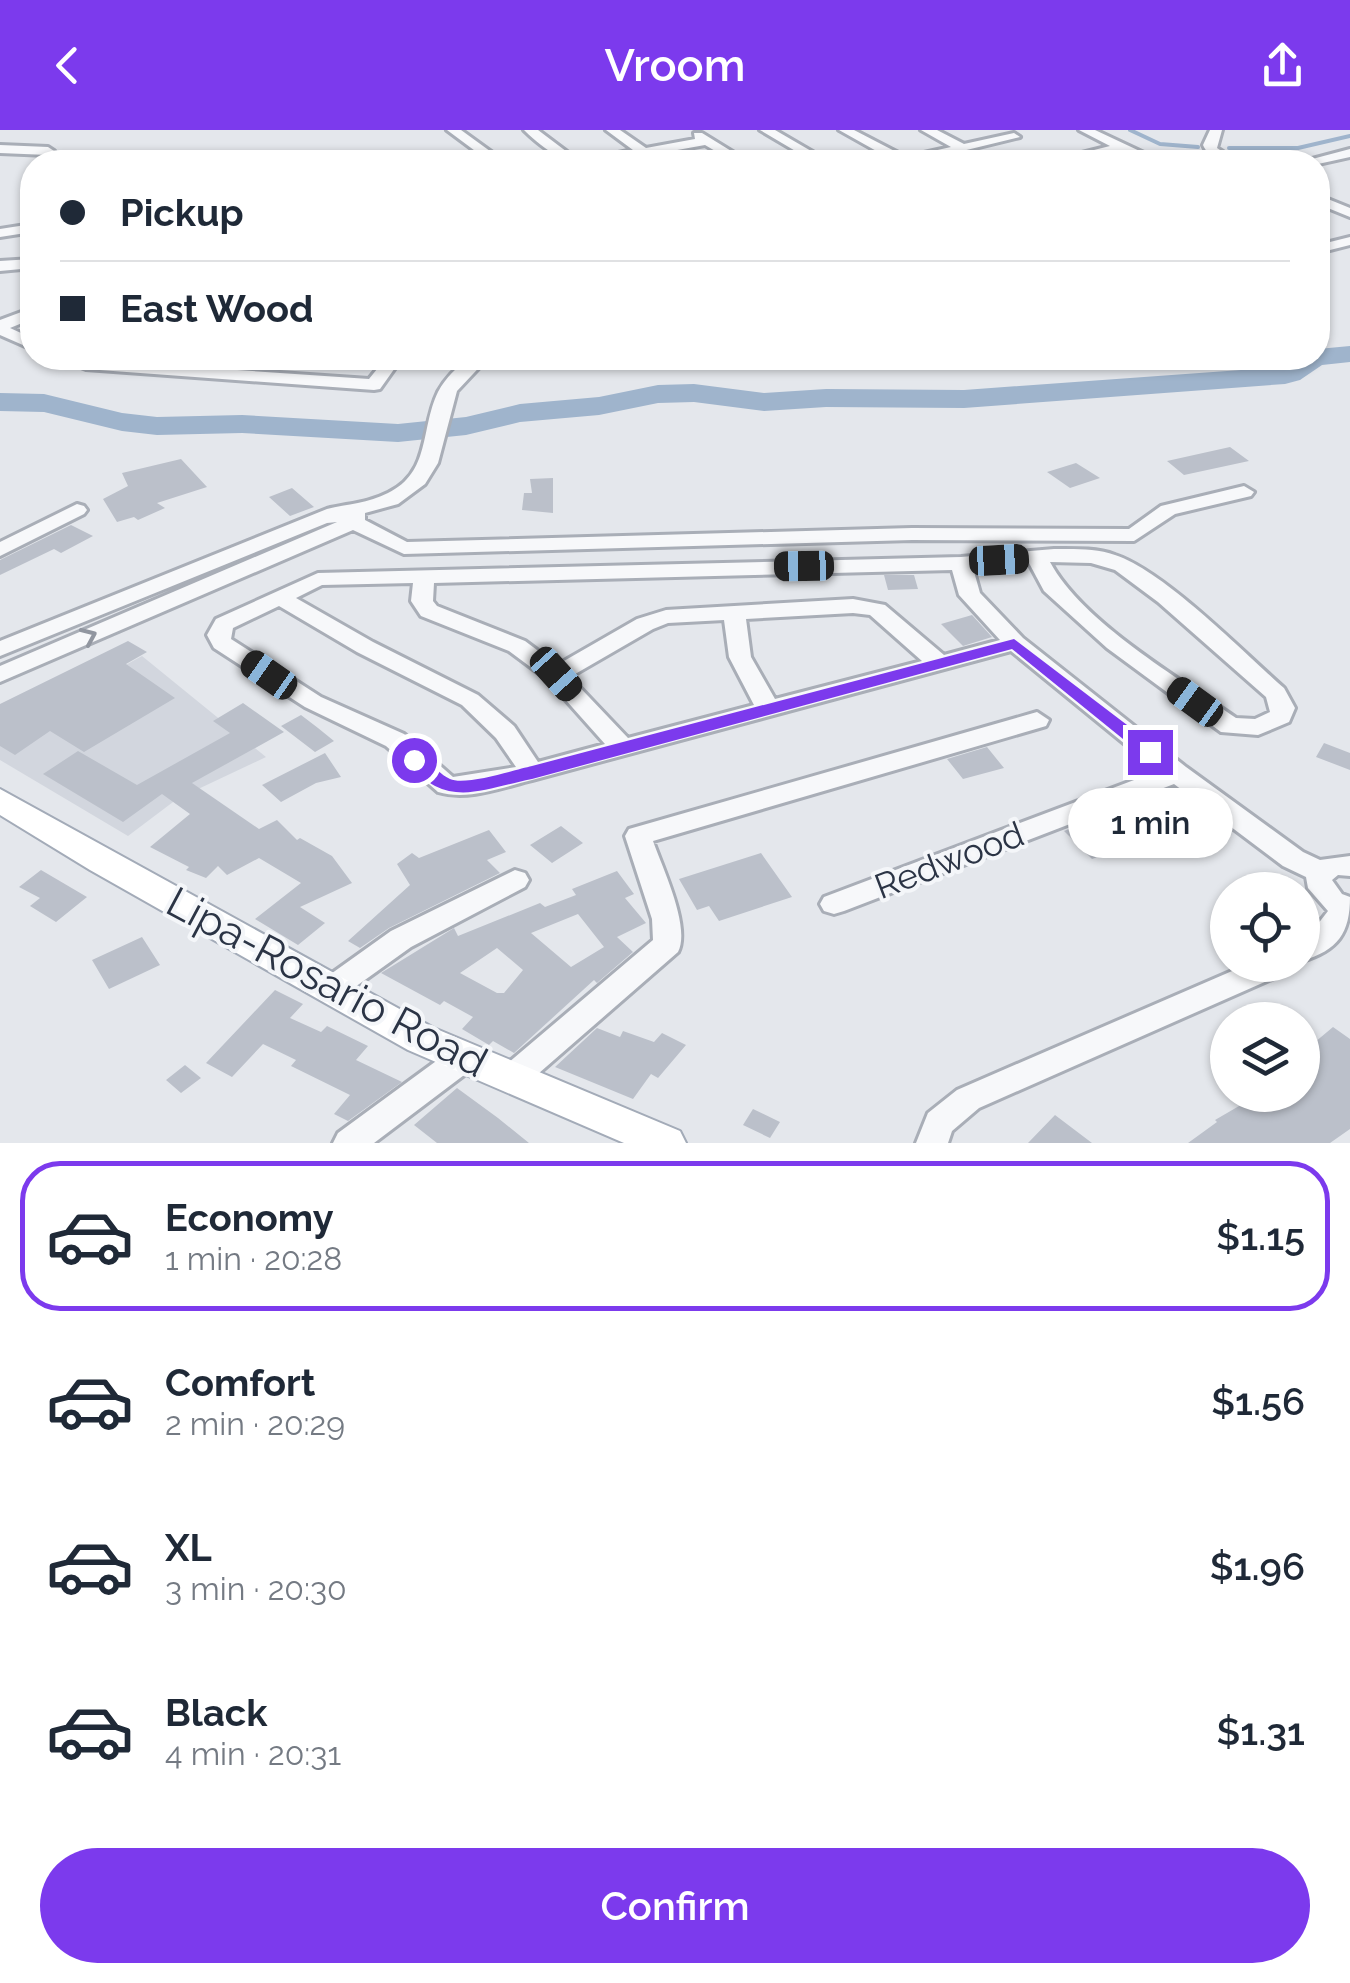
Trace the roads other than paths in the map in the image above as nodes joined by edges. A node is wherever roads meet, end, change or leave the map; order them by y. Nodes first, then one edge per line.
1 (453, 130) edge
2 (530, 130) edge
3 (612, 130) edge
4 (689, 130) edge
5 (766, 130) edge
6 (845, 130) edge
7 (928, 130) edge
8 (1002, 130) edge
9 (1084, 130) edge
10 (708, 142) junction
11 (1122, 147) junction
12 (964, 149) junction
13 (481, 150) edge
14 (557, 150) edge
15 (641, 150) edge
16 (657, 150) edge
17 (722, 150) edge
18 (801, 150) edge
19 (882, 150) edge
20 (959, 150) edge
21 (1108, 150) edge
22 (1129, 150) edge
23 (20, 230) edge
24 (3, 232) dead end
25 (234, 370) edge
26 (290, 370) edge
27 (385, 370) edge
28 (464, 370) edge
29 (284, 377) junction
30 (1244, 492) dead end
31 (77, 510) dead end
32 (350, 515) junction
33 (0, 550) edge
34 (1037, 558) junction
35 (961, 563) junction
36 (424, 576) junction
37 (174, 588) junction
38 (280, 598) junction
39 (734, 616) junction
40 (1014, 644) junction
41 (0, 648) edge
42 (939, 664) junction
43 (556, 674) junction
44 (0, 675) edge
45 (768, 708) junction
46 (1037, 720) dead end
47 (621, 746) junction
48 (532, 772) junction
49 (1177, 773) junction
50 (0, 800) edge
51 (1350, 866) edge
52 (1320, 872) joint
53 (516, 880) dead end
54 (1320, 886) edge
55 (834, 904) dead end
56 (1348, 909) edge
57 (1320, 939) edge
58 (1237, 982) edge
59 (331, 989) junction
60 (465, 1057) junction
61 (512, 1078) junction
62 (349, 1143) edge
63 (666, 1143) edge
64 (932, 1143) edge

1 - 13 street
2 - 14 street
3 - 15 street
4 - 10 street
5 - 18 street
6 - 19 street
7 - 12 street
8 - 12 street
9 - 11 street
10 - 16 street
10 - 17 street
11 - 21 street
11 - 22 street
12 - 20 street
23 - 24 street
25 - 29 street
26 - 29 street
27 - 29 street
28 - 32 street
30 - 32 street
31 - 33 street
32 - 37 street
34 - 34 street
34 - 35 street
35 - 36 street
35 - 40 street
36 - 38 street
36 - 43 street
37 - 41 street
44 -> 37 street
38 - 48 street
38 - 48 street
39 - 42 street
39 - 43 street
39 - 45 street
40 - 42 street
40 - 49 street
42 - 45 street
43 - 47 street
45 - 47 street
46 - 61 street
47 - 48 street
49 - 52 street
49 - 55 street, Redwood
50 - 59 main road, Lipa-Rosario Road
51 - 52 street
53 - 59 street
54 - 56 street
56 - 57 street
58 - 64 street
59 - 60 main road, Lipa-Rosario Road
60 - 61 main road, Lipa-Rosario Road
60 - 62 street
61 - 63 main road, Lipa-Rosario Road

